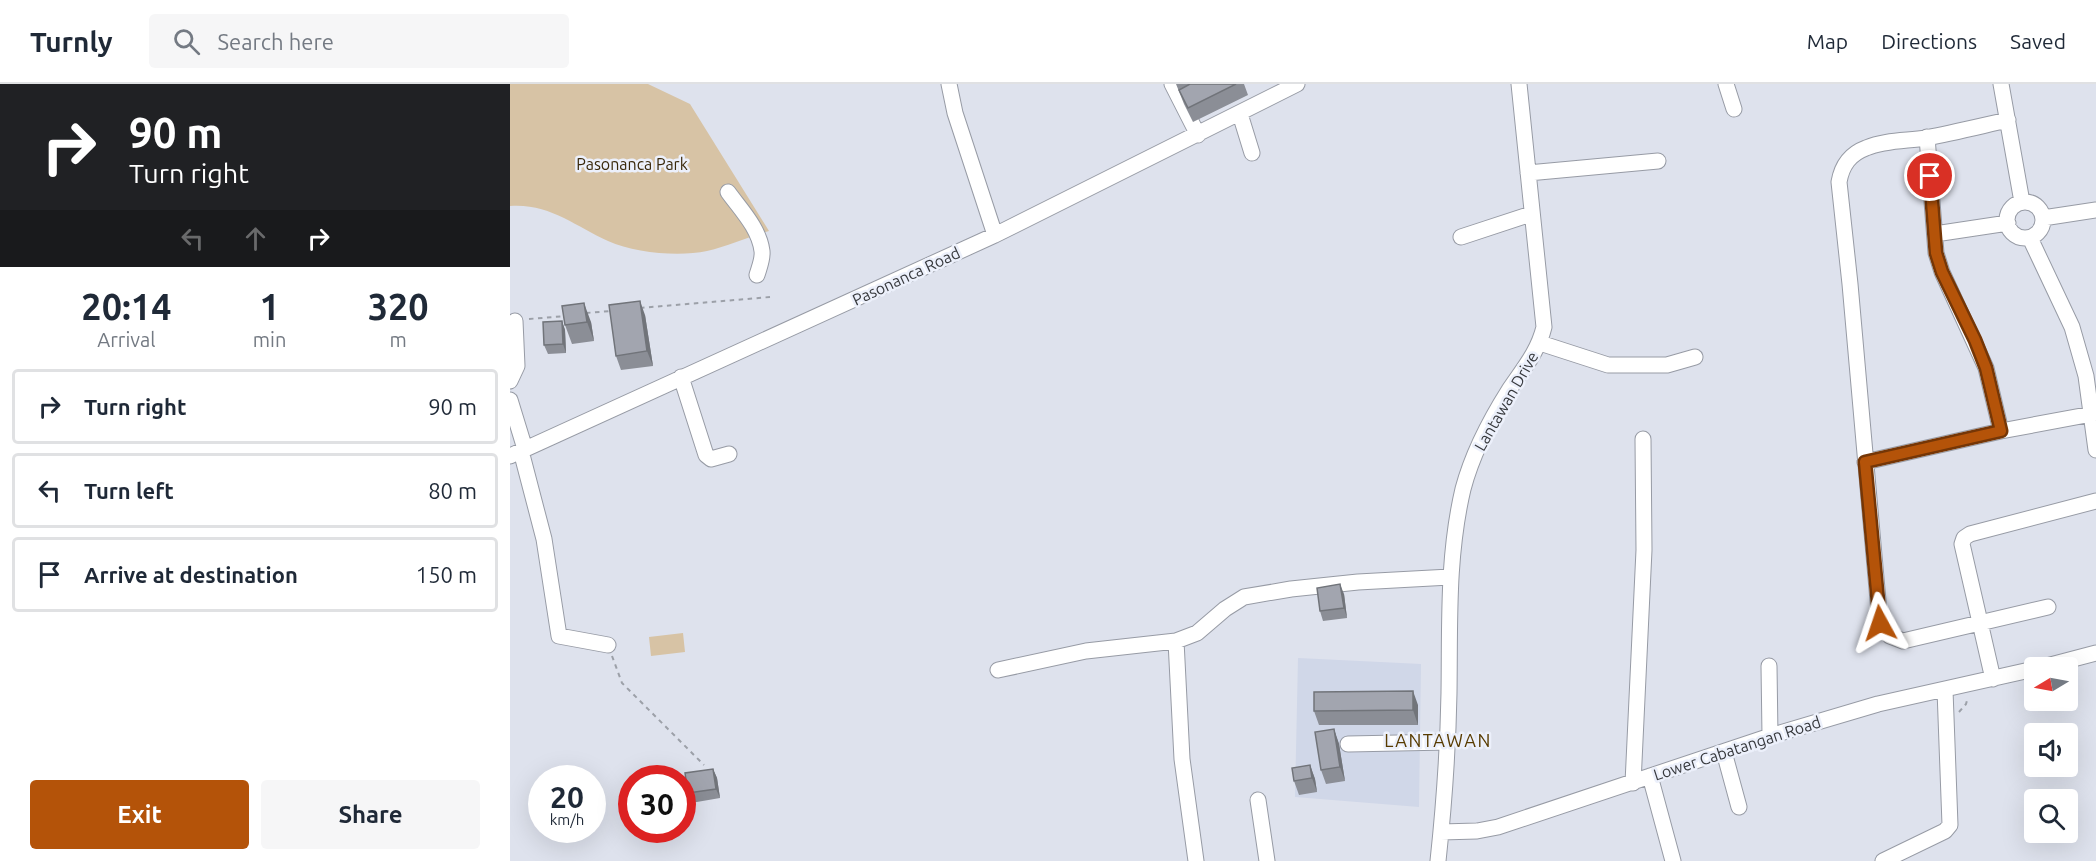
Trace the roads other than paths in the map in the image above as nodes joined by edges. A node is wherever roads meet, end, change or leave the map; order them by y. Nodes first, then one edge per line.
1 (949, 84) edge
2 (1172, 84) edge
3 (1297, 84) edge
4 (1519, 84) edge
5 (1726, 84) edge
6 (2001, 84) edge
7 (1734, 109) dead end
8 (1240, 114) junction
9 (2008, 120) junction
10 (1198, 135) junction
11 (1928, 137) junction
12 (1252, 153) dead end
13 (1658, 161) dead end
14 (1528, 173) junction
15 (728, 192) dead end
16 (2022, 202) junction
17 (2096, 210) edge
18 (1532, 214) junction
19 (2043, 218) junction
20 (2008, 223) junction
21 (1935, 234) junction
22 (995, 235) junction
23 (1461, 237) dead end
24 (2030, 238) junction
25 (758, 275) dead end
26 (514, 321) road end
27 (1540, 343) junction
28 (1695, 357) dead end
29 (681, 377) junction
30 (510, 381) edge
31 (510, 400) edge
32 (2092, 414) junction
33 (2001, 431) junction
34 (1643, 439) dead end
35 (2096, 450) edge
36 (519, 452) edge
37 (729, 454) dead end
38 (1865, 462) junction
39 (2096, 501) edge
40 (1450, 577) junction
41 (2049, 608) dead end
42 (1980, 623) junction
43 (1176, 641) junction
44 (608, 645) road end
45 (2096, 654) edge
46 (2078, 658) edge
47 (1769, 666) dead end
48 (998, 670) dead end
49 (2024, 671) edge
50 (1993, 679) junction
51 (1945, 690) junction
52 (1770, 736) junction
53 (1448, 742) junction
54 (1348, 744) dead end
55 (1724, 752) junction
56 (1650, 776) junction
57 (1632, 783) junction
58 (1258, 800) dead end
59 (1739, 807) dead end
60 (1441, 832) junction
61 (1196, 861) edge
62 (1267, 861) edge
63 (1438, 861) edge
64 (1673, 861) edge
65 (1883, 861) edge

1 - 22 street
2 - 10 street
3 - 8 street, Pasonanca Road
4 - 14 street, Lantawan Drive
5 - 7 street
6 - 9 street
8 - 10 street, Pasonanca Road
8 - 12 street
9 - 11 street
9 - 16 street
10 - 22 street, Pasonanca Road
11 - 21 street
11 - 38 street
13 - 14 street
14 - 18 street, Lantawan Drive
15 - 25 street
16 - 19 street
16 - 20 street
17 - 19 street
18 - 23 street
18 - 27 street, Lantawan Drive
19 - 24 street
20 - 21 street
20 - 24 street
21 - 33 street
22 - 29 street, Pasonanca Road
24 - 32 street
26 - 30 street
27 - 28 street
27 - 40 street, Lantawan Drive
29 - 36 street, Pasonanca Road
29 - 37 street
31 - 36 street
32 - 33 street
32 - 35 street
33 - 38 street
34 - 57 street
36 - 44 street
38 - 42 street
39 - 42 street
40 - 43 street
40 - 53 street, Lantawan Drive
41 - 42 street
42 - 50 street
43 - 48 street
43 - 61 street
45 - 46 street
47 - 52 street
49 - 50 street, Lower Cabatangan Road
50 - 51 street, Lower Cabatangan Road
51 - 52 street, Lower Cabatangan Road
51 - 65 street
52 - 55 street, Lower Cabatangan Road
53 - 54 street
53 - 60 street, Lantawan Drive
55 - 56 street, Lower Cabatangan Road
55 - 59 street
56 - 57 street, Lower Cabatangan Road
56 - 64 street
57 - 60 street, Lower Cabatangan Road
58 - 62 street
60 - 63 street, Lantawan Drive

